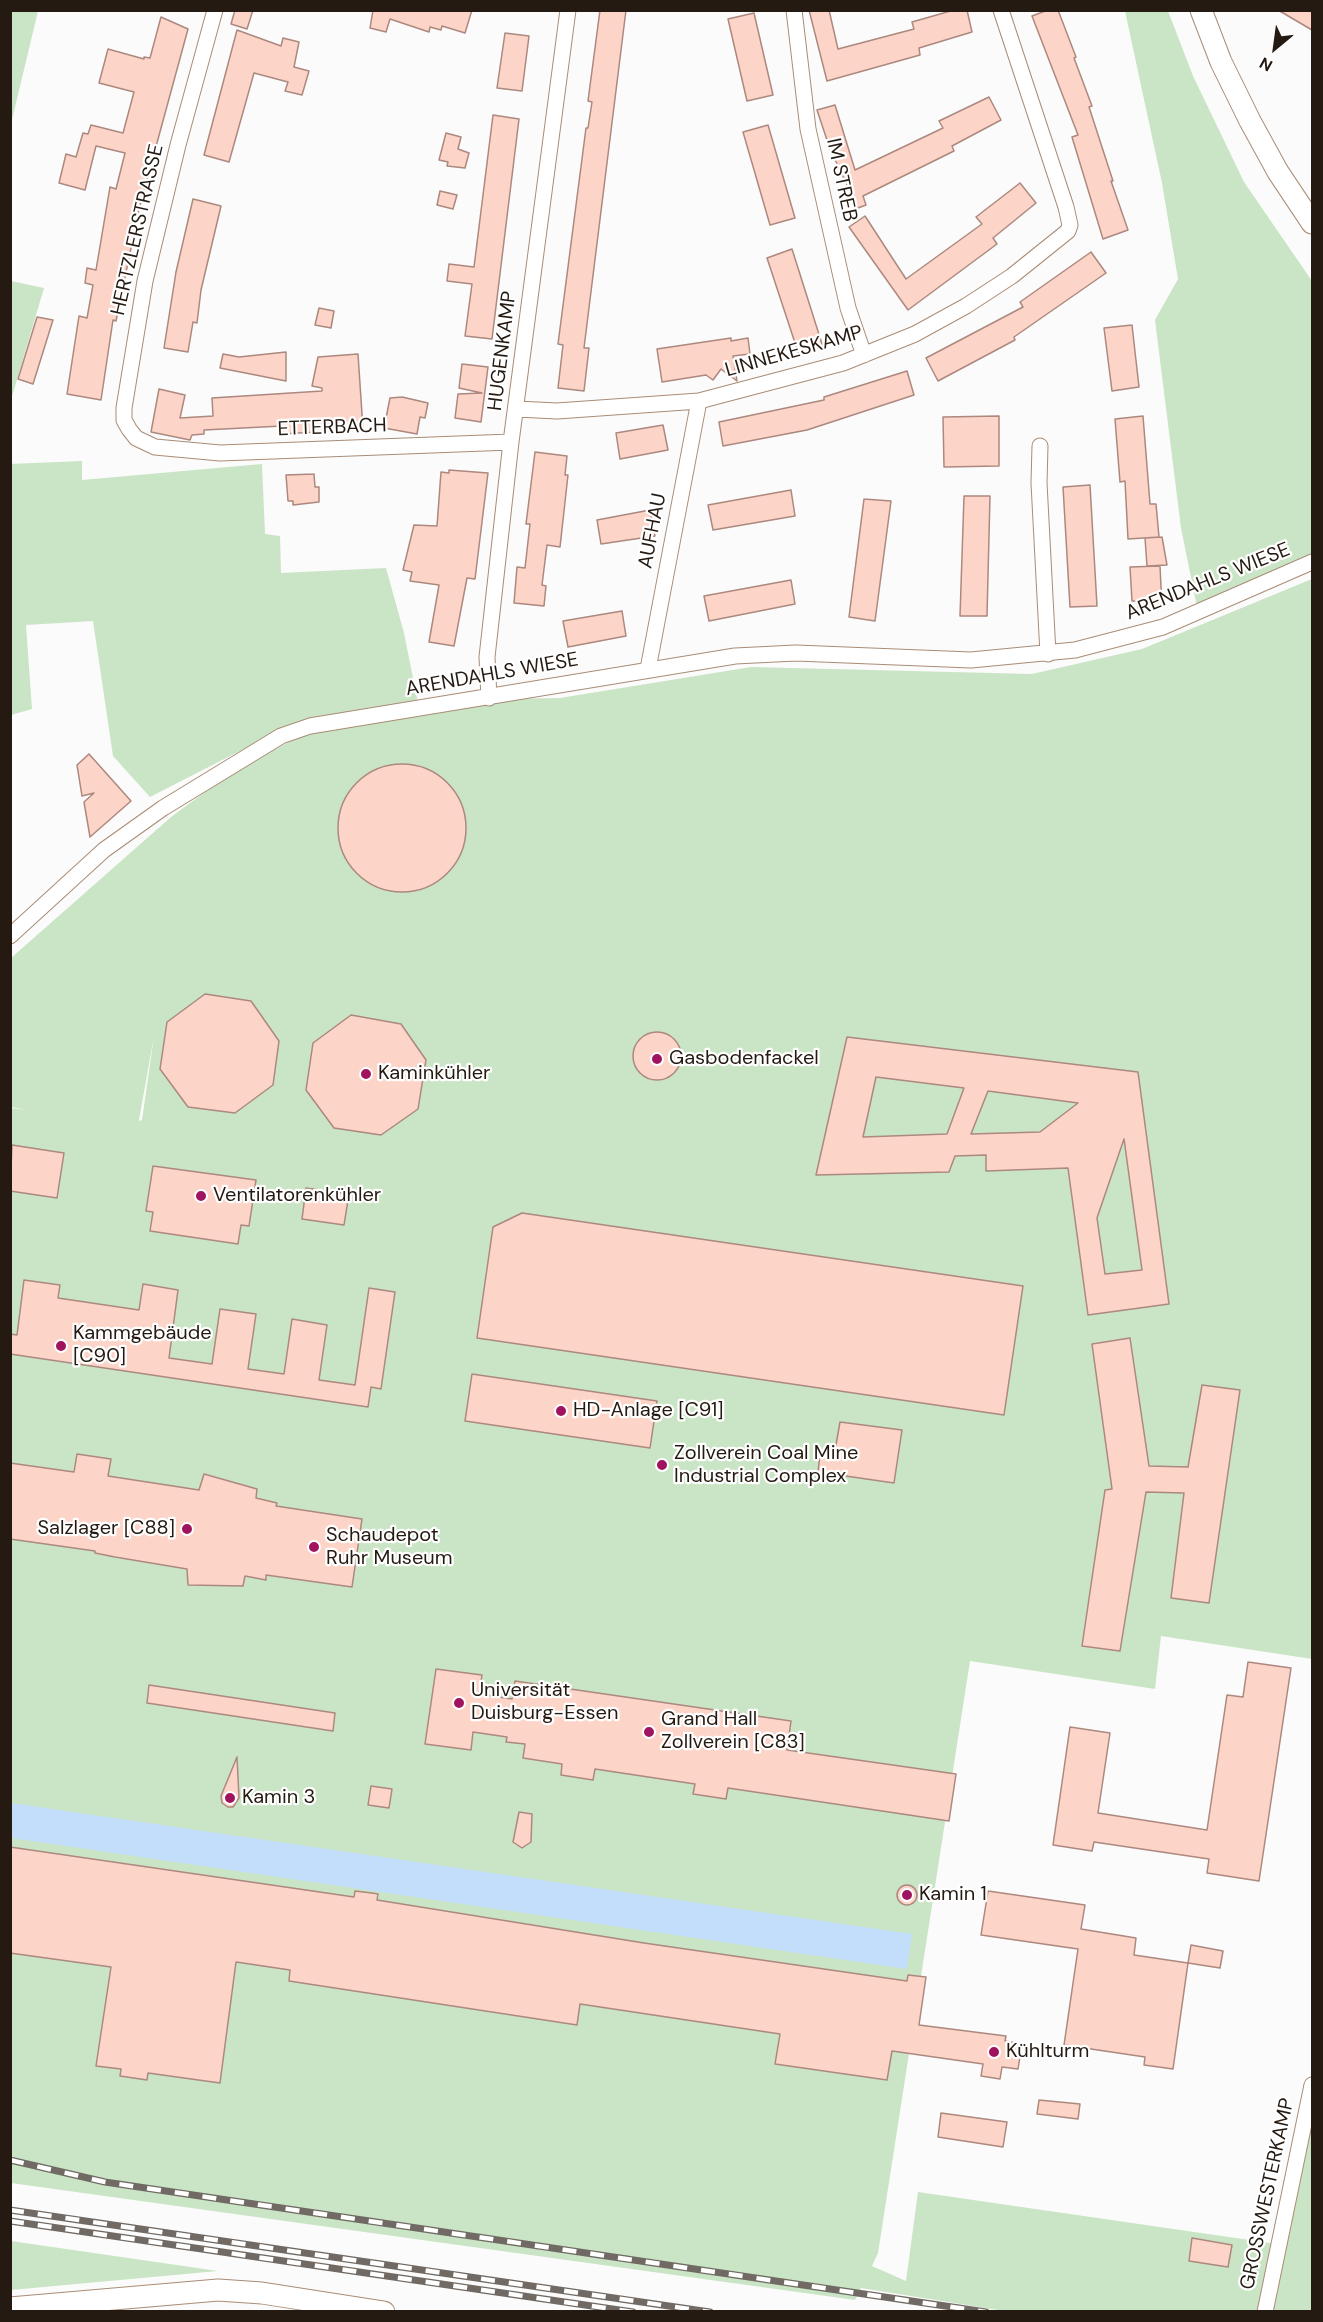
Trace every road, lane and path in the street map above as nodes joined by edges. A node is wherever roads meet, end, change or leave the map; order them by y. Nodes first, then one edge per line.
1 (215, 10) edge
2 (568, 10) edge
3 (794, 10) edge
4 (1001, 10) edge
5 (1201, 10) edge
6 (1312, 223) edge
7 (864, 355) junction
8 (699, 401) junction
9 (517, 409) junction
10 (512, 442) junction
11 (1040, 446) dead end
12 (155, 447) joint
13 (1312, 562) edge
14 (1048, 654) junction
15 (648, 669) junction
16 (489, 698) junction
17 (10, 936) edge
18 (1312, 2085) edge
19 (10, 2308) edge
20 (384, 2312) edge
21 (1265, 2312) edge

1 - 12 street, HERTZLERSTRASSE
2 - 9 street, HUGENKAMP
3 - 7 street, IM STREB
4 - 7 street, LINNEKESKAMP
5 - 6 street
7 - 8 street, LINNEKESKAMP
8 - 9 street, LINNEKESKAMP
8 - 15 street, AUFHAU
9 - 10 street, HUGENKAMP
10 - 12 street, ETTERBACH
10 - 16 street, HUGENKAMP
11 - 14 street
13 - 14 street, ARENDAHLS WIESE
14 - 15 street, ARENDAHLS WIESE
15 - 16 street, ARENDAHLS WIESE
16 - 17 street, ARENDAHLS WIESE
18 - 21 street, GROSSWESTERKAMP
19 - 20 street

